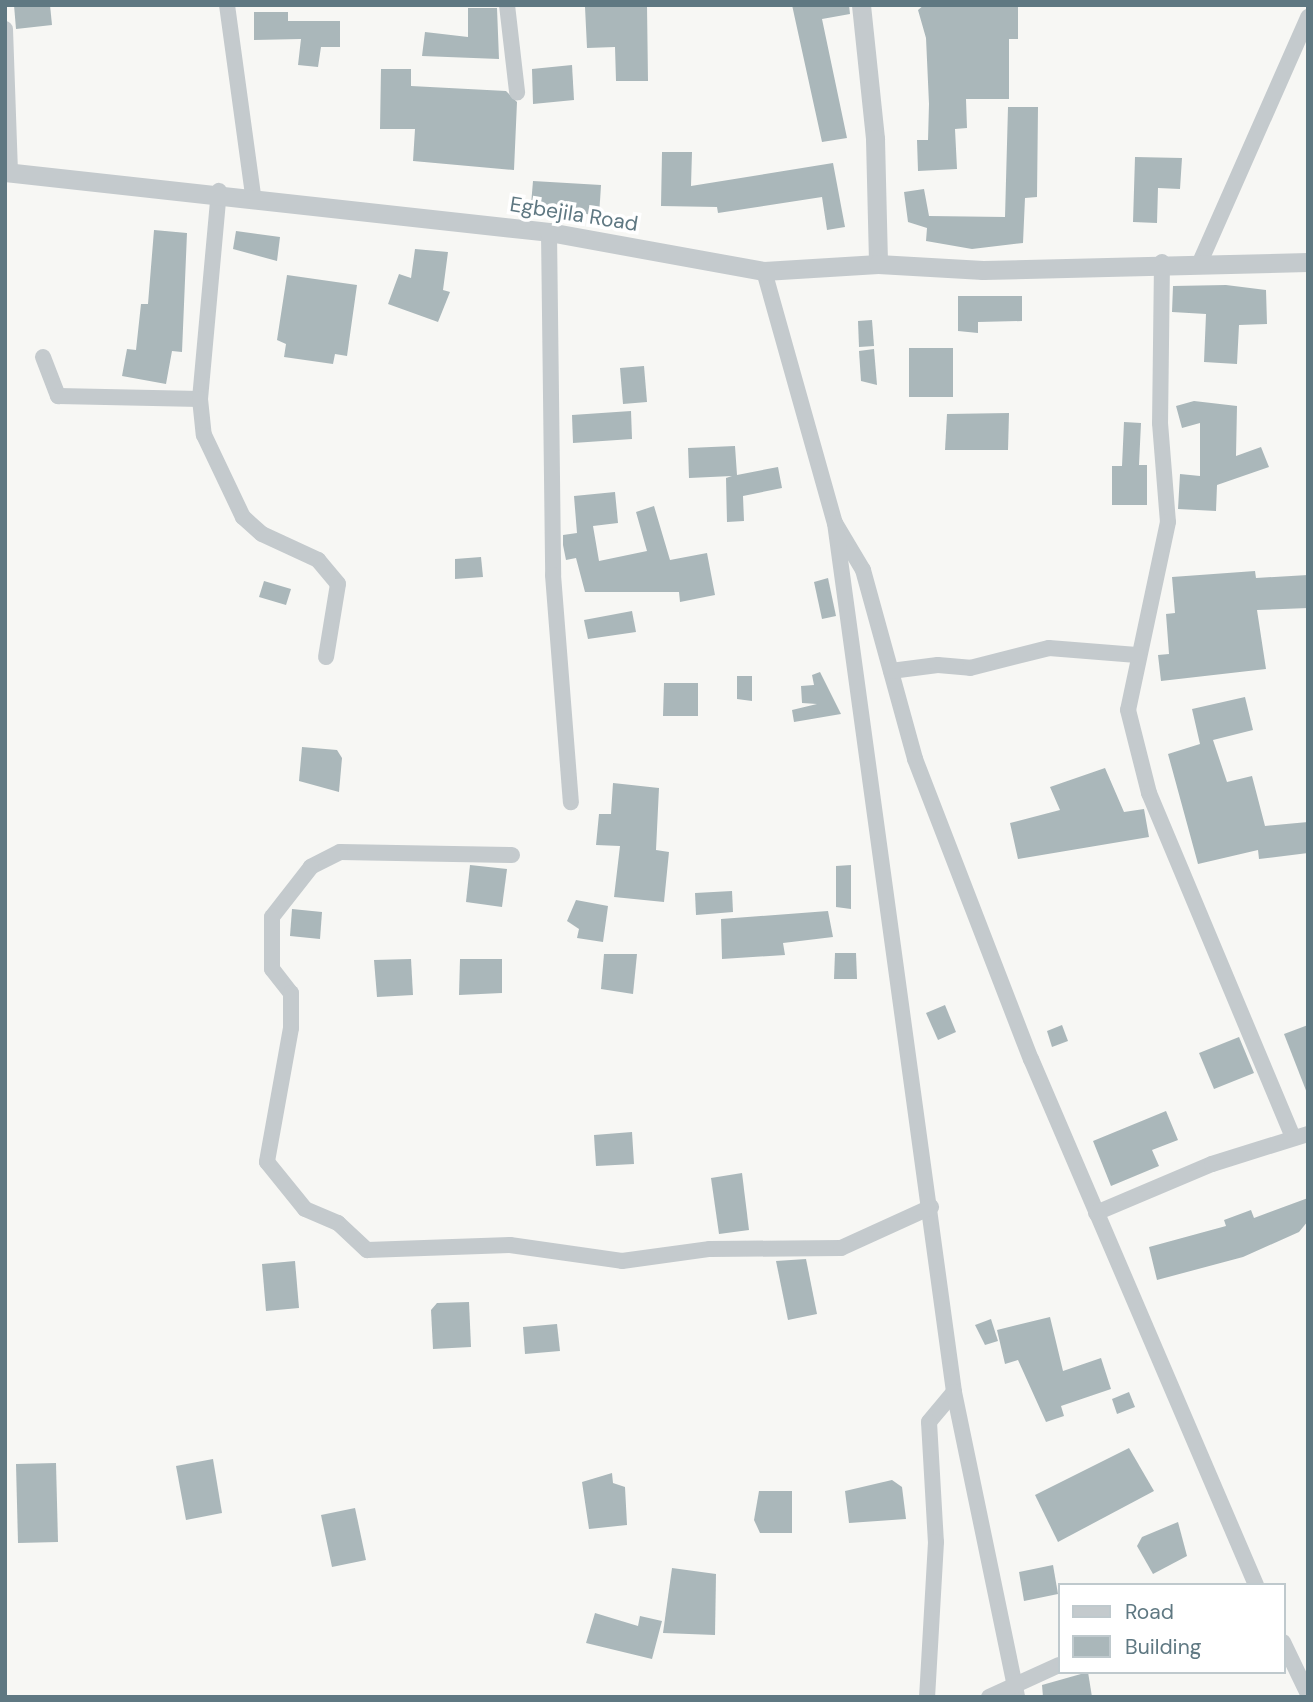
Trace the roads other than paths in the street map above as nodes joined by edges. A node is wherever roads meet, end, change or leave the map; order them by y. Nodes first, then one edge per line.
1 (227, 5) edge
2 (508, 5) edge
3 (861, 5) edge
4 (1308, 17) edge
5 (5, 29) edge
6 (517, 92) dead end
7 (7, 172) edge
8 (219, 191) junction
9 (253, 194) junction
10 (549, 232) junction
11 (1201, 260) junction
12 (1162, 262) junction
13 (1308, 262) edge
14 (878, 264) junction
15 (764, 271) junction
16 (43, 357) dead end
17 (200, 399) junction
18 (835, 523) junction
19 (1137, 656) junction
20 (326, 657) dead end
21 (891, 671) junction
22 (571, 802) dead end
23 (512, 855) dead end
24 (1301, 1135) edge
25 (931, 1208) junction
26 (1096, 1213) junction
27 (954, 1392) junction
28 (1250, 1583) edge
29 (1285, 1646) edge
30 (1058, 1666) edge
31 (1015, 1689) edge
32 (1308, 1694) edge
33 (927, 1697) edge
34 (989, 1697) edge

1 - 9 street
2 - 6 street
3 - 14 street
4 - 11 street
5 - 7 street
7 - 8 street, Egbejila Road
8 - 9 street, Egbejila Road
8 - 17 street
9 - 10 street, Egbejila Road
10 - 15 street, Egbejila Road
10 - 22 street
11 - 12 street, Egbejila Road
11 - 13 street, Egbejila Road
12 - 14 street, Egbejila Road
12 - 19 street
14 - 15 street, Egbejila Road
15 - 18 street
16 - 17 street
17 - 20 street
18 - 21 street
18 - 25 street
19 - 21 street
19 - 24 street
21 - 26 street
23 - 25 street
24 - 26 street
25 - 27 street
26 - 28 street
27 - 31 street
27 - 33 street
29 - 32 street
30 - 31 street
31 - 34 street

